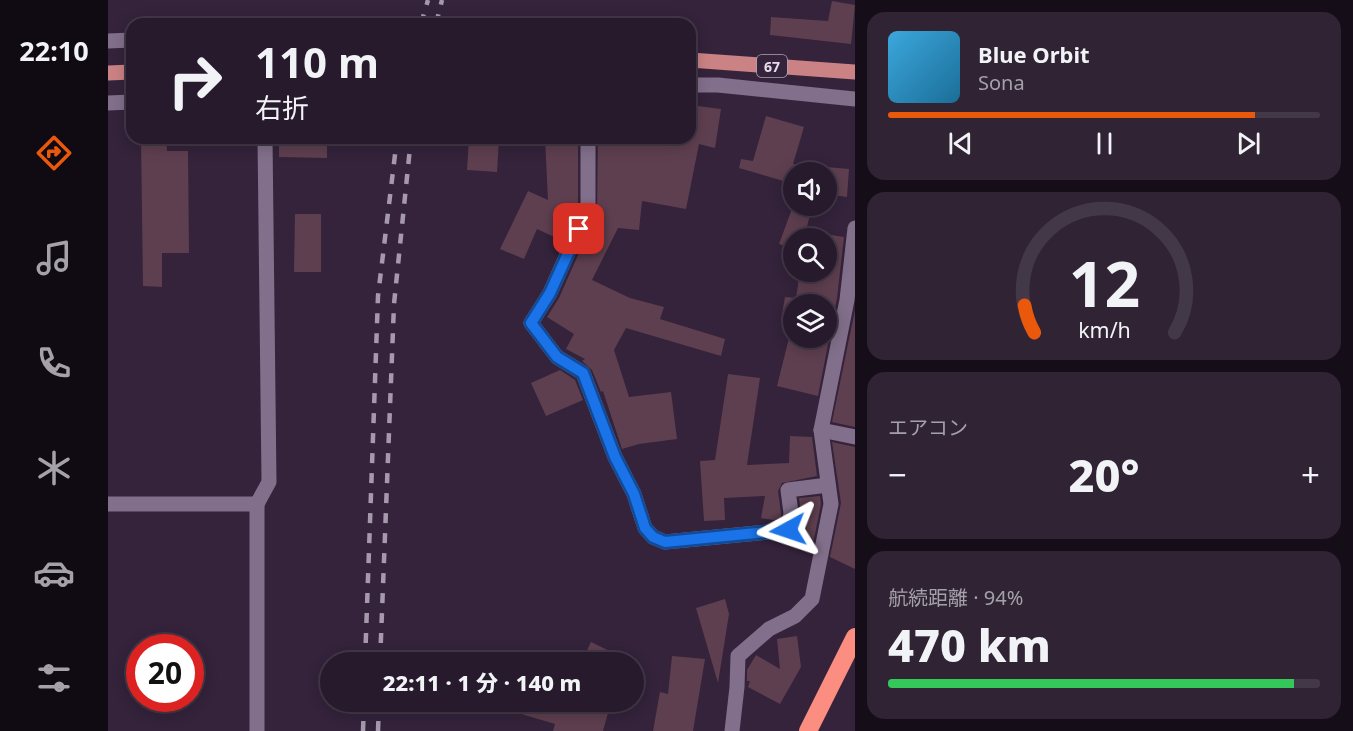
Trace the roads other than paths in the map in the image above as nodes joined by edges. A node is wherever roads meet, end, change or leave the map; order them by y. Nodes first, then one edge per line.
1 (126, 40) edge
2 (108, 41) edge
3 (696, 60) edge
4 (126, 72) edge
5 (855, 72) edge
6 (108, 73) edge
7 (696, 85) edge
8 (855, 99) edge
9 (126, 102) edge
10 (108, 103) edge
11 (265, 144) edge
12 (588, 144) edge
13 (855, 228) edge
14 (821, 430) junction
15 (855, 438) edge
16 (828, 485) junction
17 (108, 504) edge
18 (257, 504) junction
19 (855, 637) edge
20 (257, 731) edge
21 (732, 731) edge
22 (808, 731) edge

1 - 2 street
3 - 5 main road, 67
4 - 6 main road
7 - 8 street
9 - 10 street
11 - 18 street
12 - 16 street
13 - 14 street
14 - 15 street
14 - 16 street
16 - 21 street
17 - 18 street
18 - 20 street
19 - 22 highway

